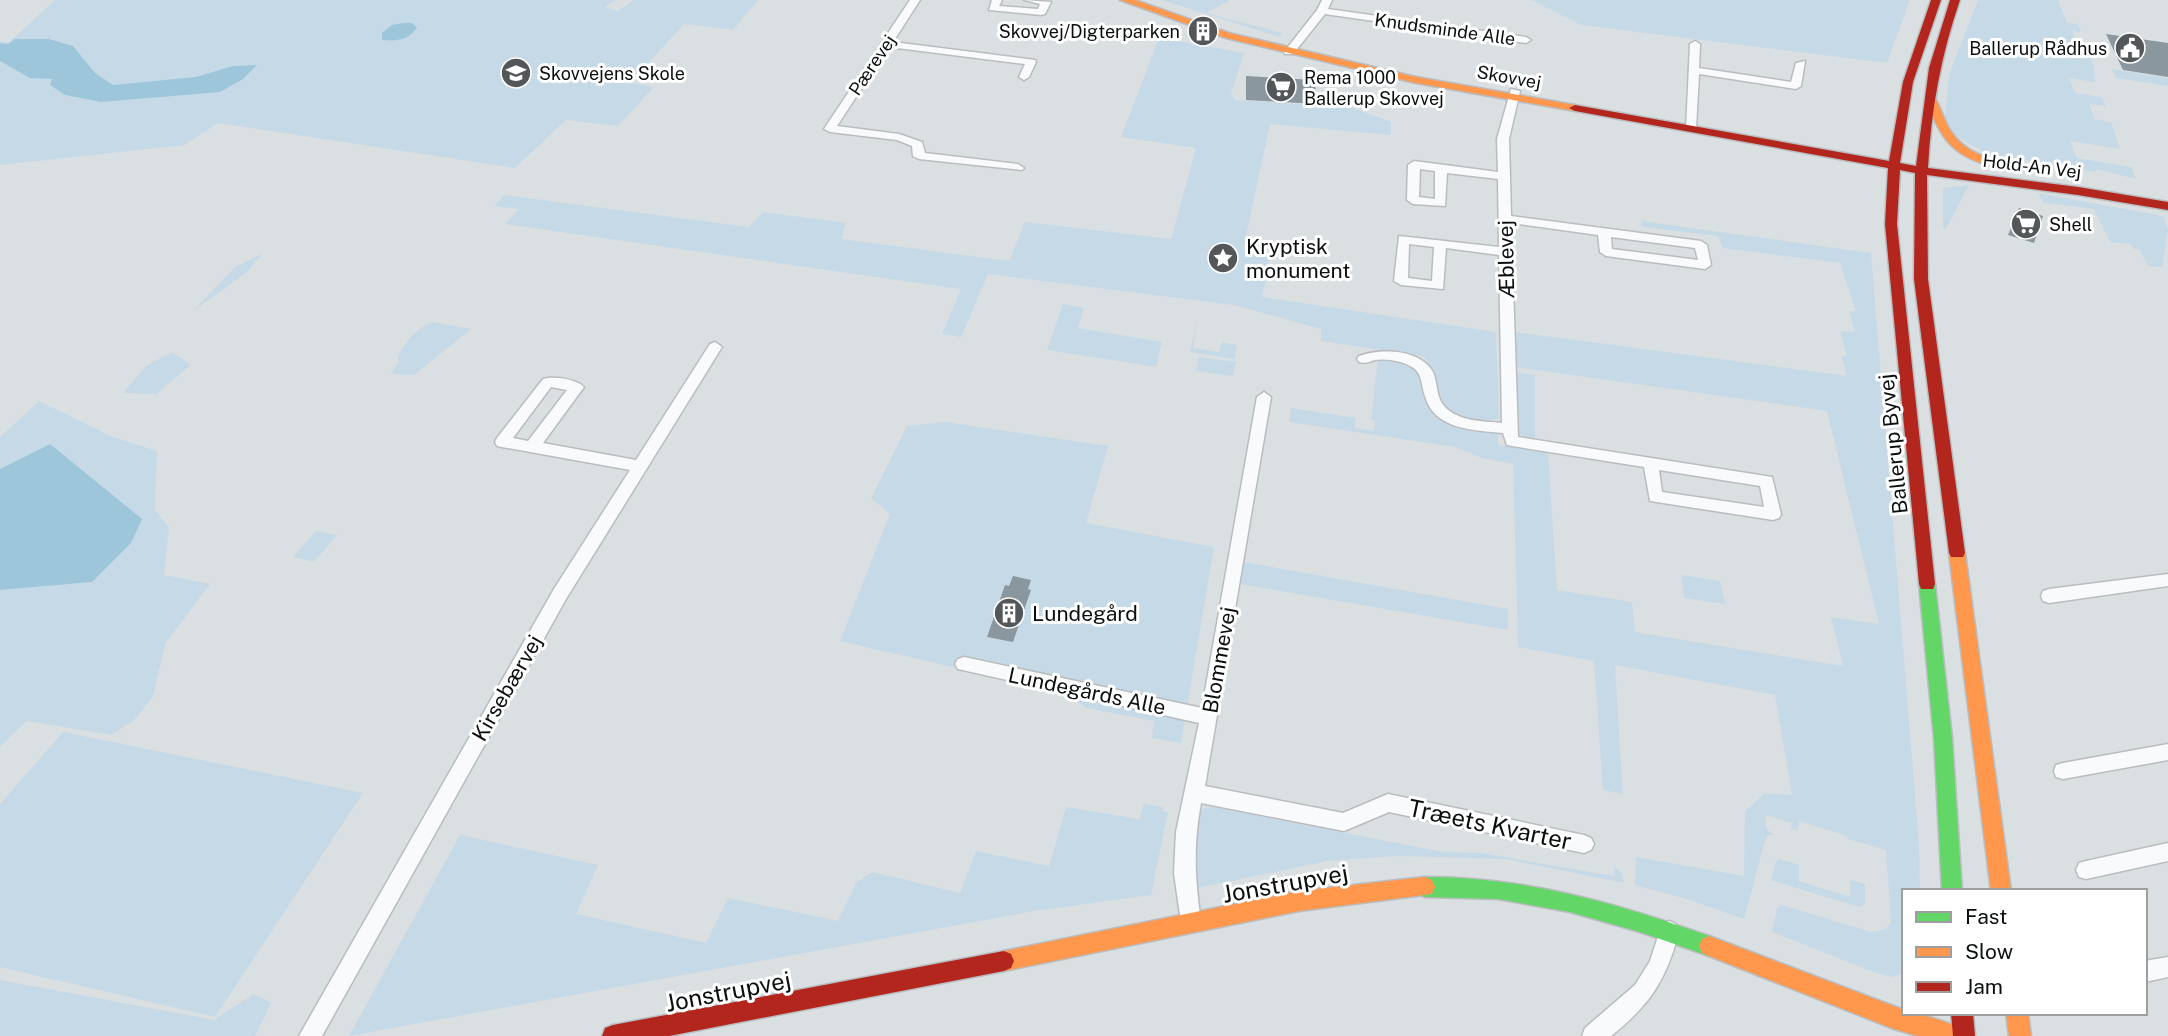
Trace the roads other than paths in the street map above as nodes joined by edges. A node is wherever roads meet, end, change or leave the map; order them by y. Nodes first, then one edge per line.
1 (915, 0) edge
2 (997, 0) edge
3 (1029, 0) edge
4 (1125, 0) edge
5 (1145, 0) edge
6 (1328, 0) edge
7 (1936, 0) edge
8 (1955, 0) edge
9 (1322, 11) junction
10 (1526, 40) dead end
11 (887, 44) junction
12 (1695, 44) dead end
13 (1291, 49) junction
14 (1801, 62) dead end
15 (1693, 70) junction
16 (1024, 77) dead end
17 (1929, 90) junction
18 (1515, 94) junction
19 (1691, 124) junction
20 (1892, 159) junction
21 (1923, 164) junction
22 (1018, 168) dead end
23 (1441, 169) dead end
24 (1505, 176) junction
25 (2103, 186) junction
26 (2161, 195) edge
27 (2168, 206) edge
28 (1506, 219) junction
29 (1604, 233) junction
30 (1440, 244) dead end
31 (1505, 251) junction
32 (715, 348) dead end
33 (1364, 359) dead end
34 (1264, 397) dead end
35 (1509, 429) junction
36 (532, 447) junction
37 (1651, 463) junction
38 (640, 466) junction
39 (2168, 580) edge
40 (2049, 596) dead end
41 (964, 664) dead end
42 (1209, 717) junction
43 (2168, 752) edge
44 (2063, 771) dead end
45 (1194, 793) junction
46 (1584, 844) dead end
47 (2168, 852) edge
48 (2086, 870) dead end
49 (1952, 889) edge
50 (2001, 889) edge
51 (1191, 922) junction
52 (1669, 931) junction
53 (2168, 967) edge
54 (2147, 972) edge
55 (1962, 1015) edge
56 (2017, 1015) edge
57 (310, 1036) edge
58 (613, 1036) edge
59 (1593, 1036) edge
60 (1953, 1036) edge
61 (1964, 1036) edge
62 (2020, 1036) edge

1 - 11 street, Pærevej
2 - 3 street
4 - 13 main road, Skovvej
5 - 13 main road, Skovvej
6 - 9 street
7 - 20 main road, Ballerup Byvej
8 - 17 main road
9 - 10 street, Knudsminde Alle
9 - 13 street
11 - 16 street
11 - 22 street, Pærevej
12 - 15 street
13 - 18 main road, Skovvej
14 - 15 street
15 - 19 street
17 - 21 main road
17 - 25 main road
18 - 19 main road, Skovvej
18 - 24 street, Æblevej
19 - 20 main road, Skovvej
20 - 21 main road, Hold-An Vej
20 - 49 main road, Ballerup Byvej
21 - 25 main road, Hold-An Vej
21 - 26 main road
21 - 27 main road, Hold-An Vej
21 - 50 main road
23 - 24 street
24 - 28 street, Æblevej
25 - 26 main road, Hold-An Vej
28 - 29 street
28 - 31 street, Æblevej
29 - 29 street
30 - 31 street
31 - 35 street, Æblevej
32 - 38 street, Kirsebærvej
33 - 35 street
34 - 42 street, Blommevej
35 - 37 street
36 - 36 street
36 - 38 street
37 - 37 street
38 - 57 street, Kirsebærvej
39 - 40 street
41 - 42 street, Lundegårds Alle
42 - 45 street, Blommevej
43 - 44 street
45 - 46 street, Træets Kvarter
45 - 51 street, Blommevej
47 - 48 street
51 - 52 main road, Jonstrupvej
51 - 58 main road, Jonstrupvej
52 - 59 street
52 - 60 main road, Jonstrupvej
53 - 54 street
55 - 61 main road
56 - 62 main road

